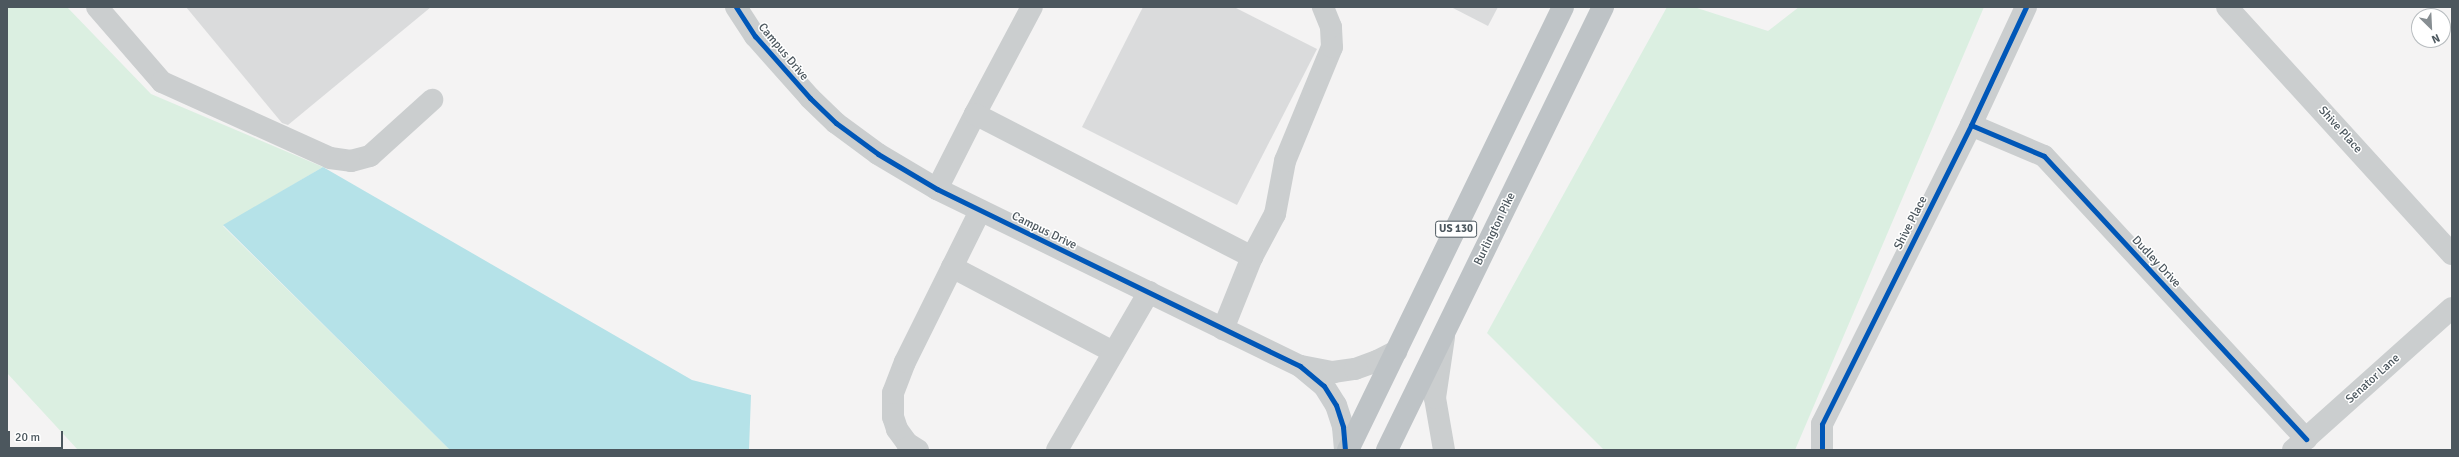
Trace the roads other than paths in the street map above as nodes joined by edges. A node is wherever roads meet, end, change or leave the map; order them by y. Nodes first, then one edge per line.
1 (97, 7) edge
2 (736, 7) edge
3 (1032, 7) edge
4 (1323, 7) edge
5 (1563, 7) edge
6 (1604, 7) edge
7 (2026, 7) edge
8 (2227, 7) edge
9 (432, 100) dead end
10 (975, 114) junction
11 (1971, 125) junction
12 (937, 189) junction
13 (980, 210) junction
14 (2452, 254) edge
15 (1252, 257) junction
16 (952, 267) junction
17 (1149, 292) junction
18 (2452, 308) edge
19 (1223, 329) junction
20 (1446, 329) junction
21 (1397, 351) junction
22 (1113, 352) junction
23 (1300, 366) junction
24 (2300, 444) edge
25 (918, 450) edge
26 (1057, 450) edge
27 (1345, 450) edge
28 (1348, 450) edge
29 (1387, 450) edge
30 (1444, 450) edge
31 (1822, 450) edge

1 - 9 street
2 - 12 street, Campus Drive
3 - 10 street
4 - 15 street
5 - 21 highway, US 130
6 - 20 highway, Burlington Pike / US 130
7 - 11 street, Shive Place
8 - 14 street, Shive Place
10 - 12 street
10 - 15 street
11 - 24 street, Dudley Drive
11 - 31 street, Shive Place
12 - 13 street, Campus Drive
13 - 16 street
13 - 17 street, Campus Drive
15 - 19 street
16 - 22 street
16 - 25 street
17 - 19 street, Campus Drive
17 - 22 street
18 - 24 street, Senator Lane
19 - 23 street, Campus Drive
20 - 29 highway, Burlington Pike / US 130
20 - 30 street
21 - 23 street, Campus Drive
21 - 28 highway, US 130
22 - 26 street
23 - 27 street, Campus Drive

